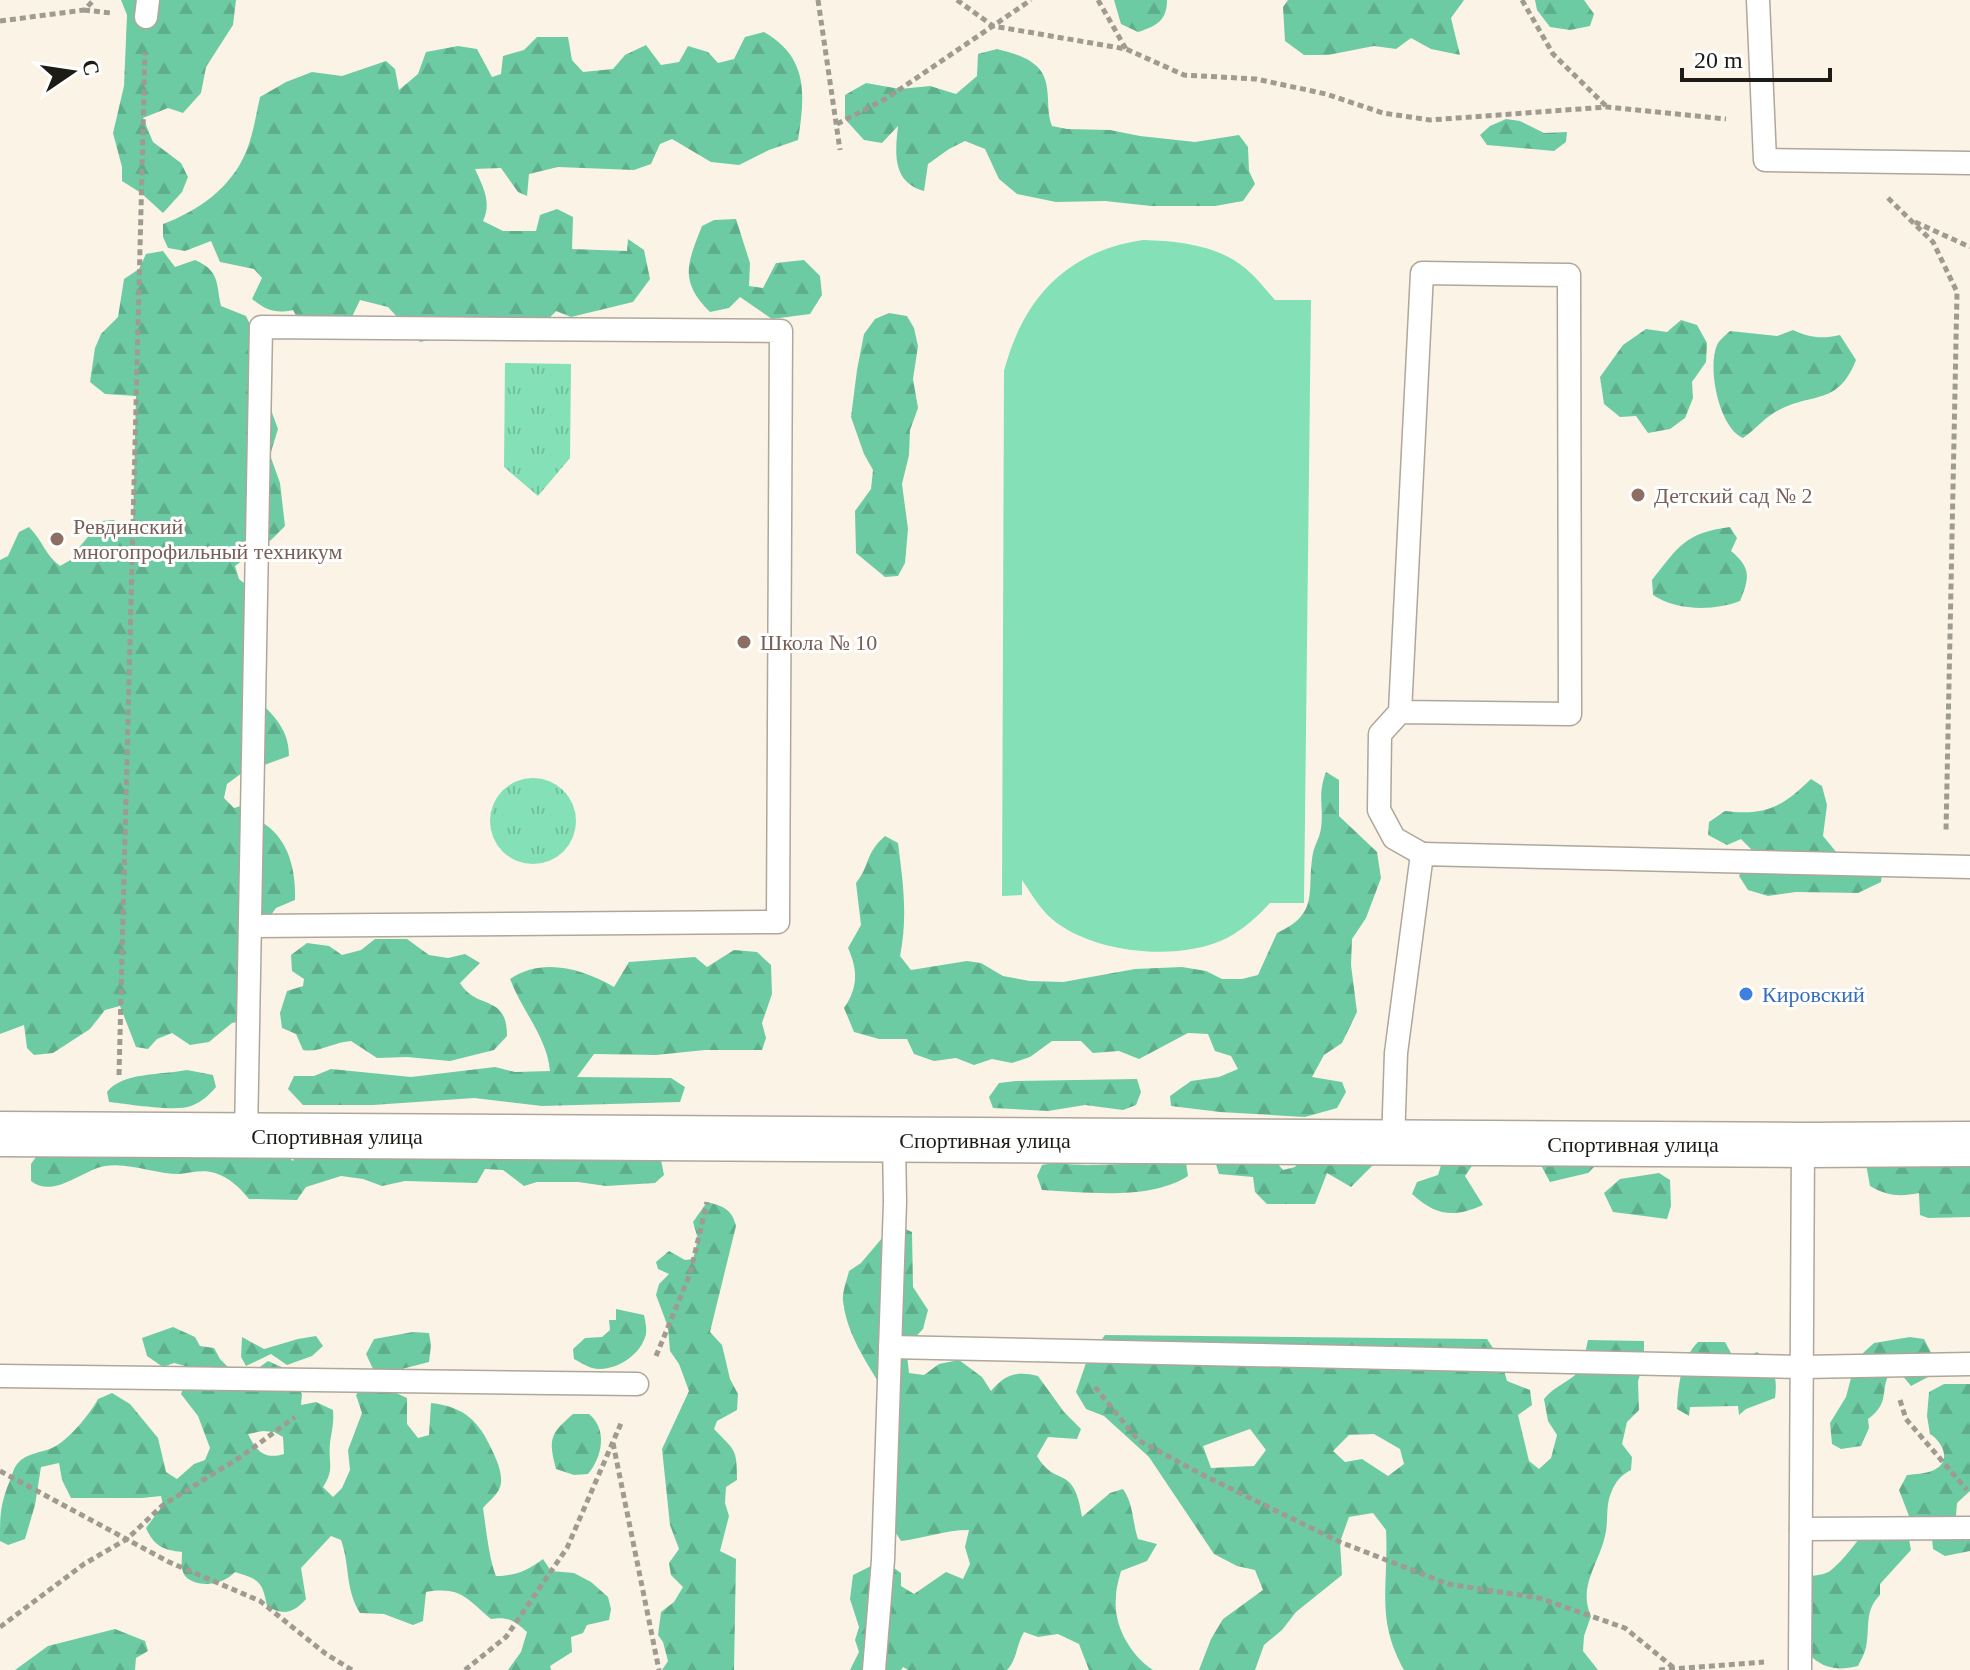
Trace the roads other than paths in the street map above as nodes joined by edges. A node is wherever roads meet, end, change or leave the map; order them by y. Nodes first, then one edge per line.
1 (1758, 0) edge
2 (1970, 163) edge
3 (1400, 712) junction
4 (1422, 854) junction
5 (1970, 867) edge
6 (250, 926) junction
7 (0, 1134) edge
8 (246, 1135) junction
9 (894, 1139) junction
10 (1393, 1143) junction
11 (1970, 1144) edge
12 (1803, 1145) junction
13 (890, 1347) junction
14 (1970, 1364) edge
15 (1802, 1367) junction
16 (0, 1376) edge
17 (637, 1384) road end
18 (1970, 1528) edge
19 (1801, 1529) junction
20 (1800, 1667) edge
21 (874, 1670) edge

1 - 2 lane
3 - 3 lane
3 - 4 lane
4 - 5 lane
4 - 10 lane
6 - 6 lane
6 - 8 lane
7 - 8 street, Спортивная улица
8 - 9 street, Спортивная улица
9 - 10 street, Спортивная улица
9 - 13 lane
10 - 12 street, Спортивная улица
11 - 12 street, Спортивная улица
12 - 15 lane
13 - 15 lane
13 - 21 lane
14 - 15 lane
15 - 19 lane
16 - 17 lane
18 - 19 lane
19 - 20 lane

